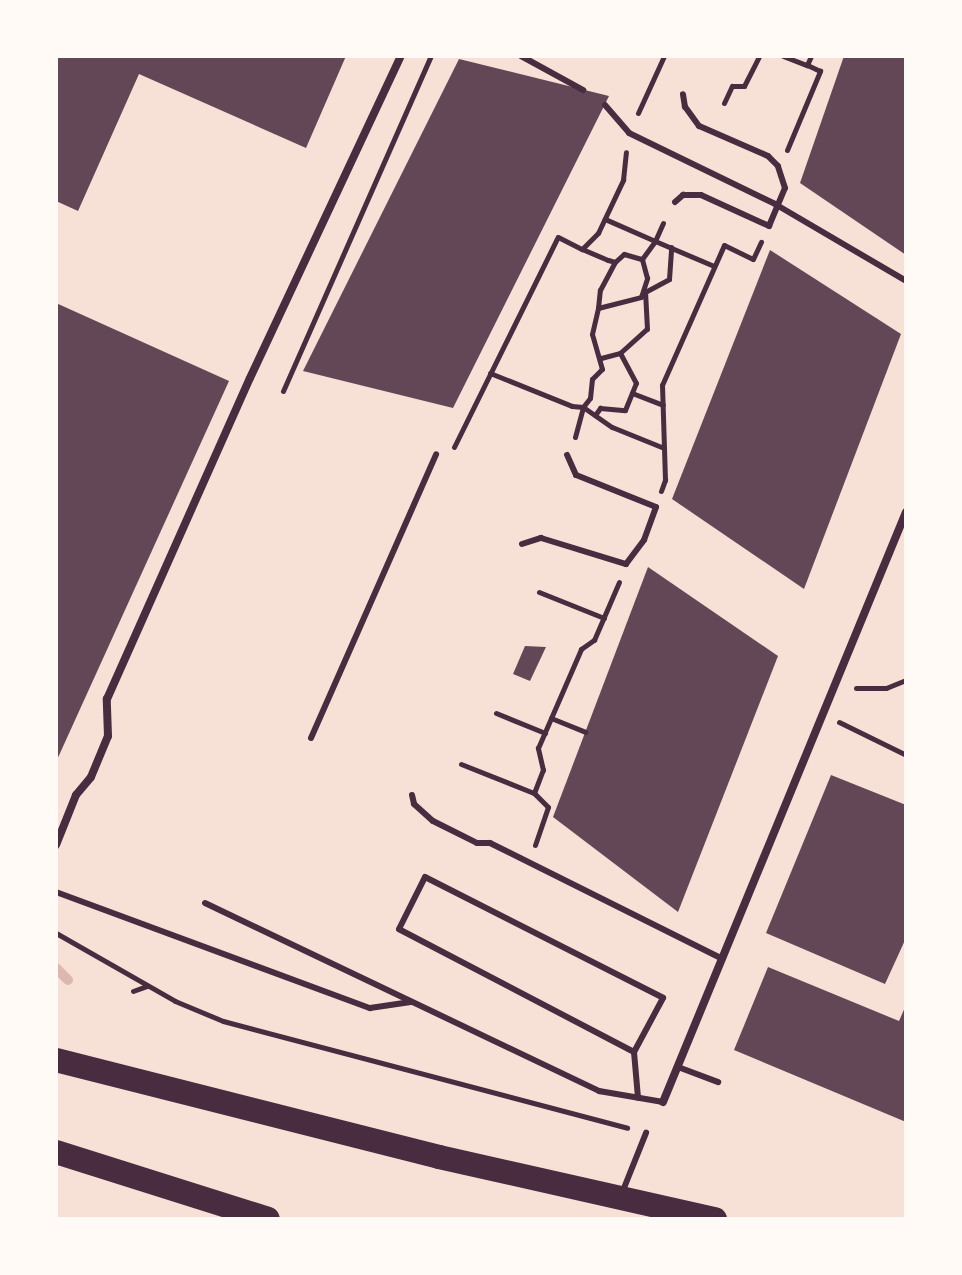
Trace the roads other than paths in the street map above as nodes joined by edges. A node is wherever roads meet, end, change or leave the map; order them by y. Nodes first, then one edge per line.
1 (401, 56) edge
2 (521, 56) edge
3 (583, 90) dead end
4 (683, 94) dead end
5 (605, 105) dead end
6 (675, 202) dead end
7 (777, 205) junction
8 (906, 281) edge
9 (436, 454) dead end
10 (567, 455) dead end
11 (906, 512) edge
12 (522, 544) dead end
13 (311, 738) dead end
14 (412, 795) dead end
15 (56, 845) edge
16 (56, 892) edge
17 (205, 903) dead end
18 (723, 959) junction
19 (412, 1001) junction
20 (634, 1052) junction
21 (56, 1060) edge
22 (678, 1067) junction
23 (718, 1082) dead end
24 (638, 1098) junction
25 (663, 1102) joint
26 (646, 1133) road end
27 (56, 1152) edge
28 (558, 1184) junction
29 (620, 1198) junction
30 (268, 1219) edge
31 (652, 1219) edge
32 (715, 1219) edge

1 - 15 street
2 - 3 lane
4 - 7 lane
5 - 7 lane
6 - 7 lane
7 - 8 lane
9 - 13 lane
10 - 12 lane
11 - 18 street
14 - 18 lane
16 - 19 lane
17 - 19 lane
18 - 22 street
19 - 24 lane
20 - 20 lane
20 - 24 lane
21 - 28 highway
22 - 23 lane
22 - 25 street
24 - 25 lane
26 - 29 lane
27 - 30 highway
28 - 29 highway
28 - 31 highway
29 - 32 highway

